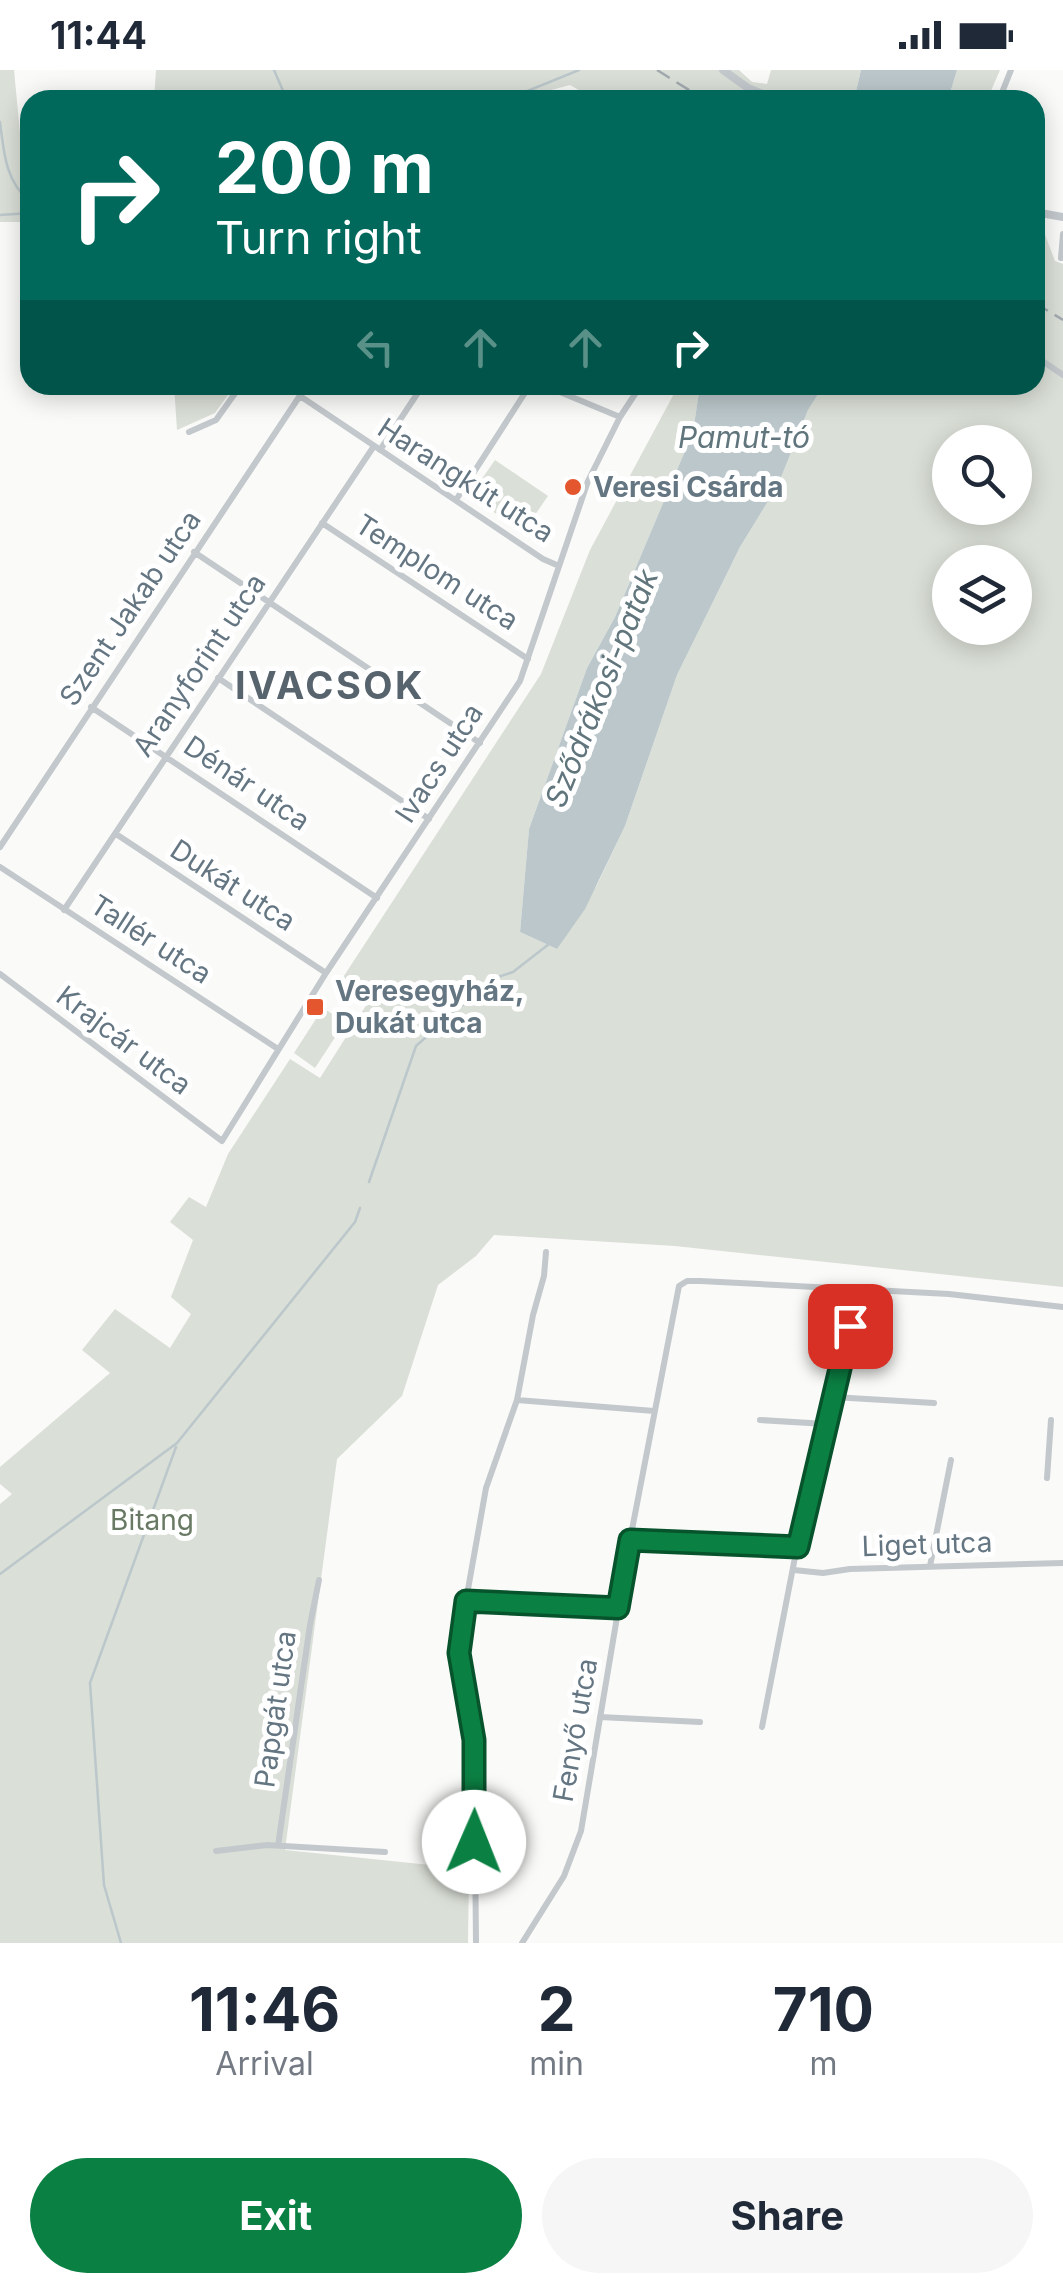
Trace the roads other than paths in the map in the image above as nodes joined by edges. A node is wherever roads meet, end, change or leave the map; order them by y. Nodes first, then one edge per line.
1 (723, 70) edge
2 (753, 90) edge
3 (1063, 234) edge
4 (1061, 258) edge
5 (234, 395) edge
6 (301, 395) edge
7 (309, 395) edge
8 (416, 395) edge
9 (524, 395) edge
10 (567, 395) edge
11 (634, 395) edge
12 (620, 417) junction
13 (190, 432) dead end
14 (377, 448) junction
15 (456, 500) junction
16 (322, 523) junction
17 (194, 552) junction
18 (558, 566) junction
19 (269, 600) junction
20 (528, 659) junction
21 (218, 678) junction
22 (91, 707) junction
23 (480, 744) junction
24 (166, 755) junction
25 (429, 819) junction
26 (116, 834) junction
27 (0, 847) edge
28 (0, 867) edge
29 (377, 898) junction
30 (64, 910) junction
31 (326, 973) junction
32 (0, 974) edge
33 (278, 1049) junction
34 (222, 1141) joint
35 (546, 1252) dead end
36 (858, 1290) junction
37 (1063, 1307) edge
38 (832, 1396) junction
39 (517, 1400) junction
40 (934, 1403) dead end
41 (654, 1411) junction
42 (760, 1420) dead end
43 (1051, 1420) dead end
44 (826, 1424) junction
45 (1049, 1450) junction
46 (1063, 1450) edge
47 (951, 1460) dead end
48 (1047, 1478) dead end
49 (630, 1540) junction
50 (798, 1547) junction
51 (1063, 1563) edge
52 (930, 1566) junction
53 (794, 1570) junction
54 (319, 1580) dead end
55 (466, 1601) junction
56 (618, 1608) junction
57 (600, 1717) junction
58 (700, 1722) dead end
59 (762, 1726) dead end
60 (278, 1846) junction
61 (216, 1851) dead end
62 (385, 1852) dead end
63 (476, 1943) edge
64 (522, 1943) edge

1 - 2 street
3 - 4 street
5 - 13 street
6 - 17 street, Szent Jakab utca
7 - 14 street, Harangkút utca
8 - 14 street, Aranyforint utca
9 - 15 street
10 - 12 street
11 - 12 street, Ivacs utca
12 - 18 street, Ivacs utca
14 - 15 street, Harangkút utca
14 - 16 street, Aranyforint utca
15 - 18 street, Harangkút utca
16 - 19 street, Aranyforint utca
16 - 20 street, Templom utca
17 - 19 street
17 - 22 street, Szent Jakab utca
18 - 20 street, Ivacs utca
19 - 21 street, Aranyforint utca
19 - 23 street
20 - 23 street, Ivacs utca
21 - 24 street, Aranyforint utca
21 - 25 street
22 - 24 street, Dénár utca
22 - 27 street, Szent Jakab utca
23 - 25 street, Ivacs utca
24 - 26 street, Aranyforint utca
24 - 29 street, Dénár utca
25 - 29 street, Ivacs utca
26 - 30 street, Aranyforint utca
26 - 31 street, Dukát utca
28 - 30 street, Tallér utca
29 - 31 street, Ivacs utca
30 - 33 street, Tallér utca
31 - 33 street, Ivacs utca
32 - 34 street, Krajcár utca
33 - 34 street, Ivacs utca
35 - 39 street
36 - 37 street
36 - 38 street
36 - 41 street, Fenyő utca
38 - 40 street
38 - 44 street
39 - 41 street
39 - 55 street
41 - 49 street, Fenyő utca
42 - 44 street
43 - 45 street
44 - 50 street
45 - 46 street
45 - 48 street
47 - 52 street
49 - 50 street
49 - 56 street, Fenyő utca
50 - 53 street
51 - 52 street, Liget utca
52 - 53 street, Liget utca
53 - 59 street
54 - 60 street, Papgát utca
55 - 56 street
55 - 63 street
56 - 57 street, Fenyő utca
57 - 58 street
57 - 64 street, Fenyő utca
60 - 61 street
60 - 62 street

